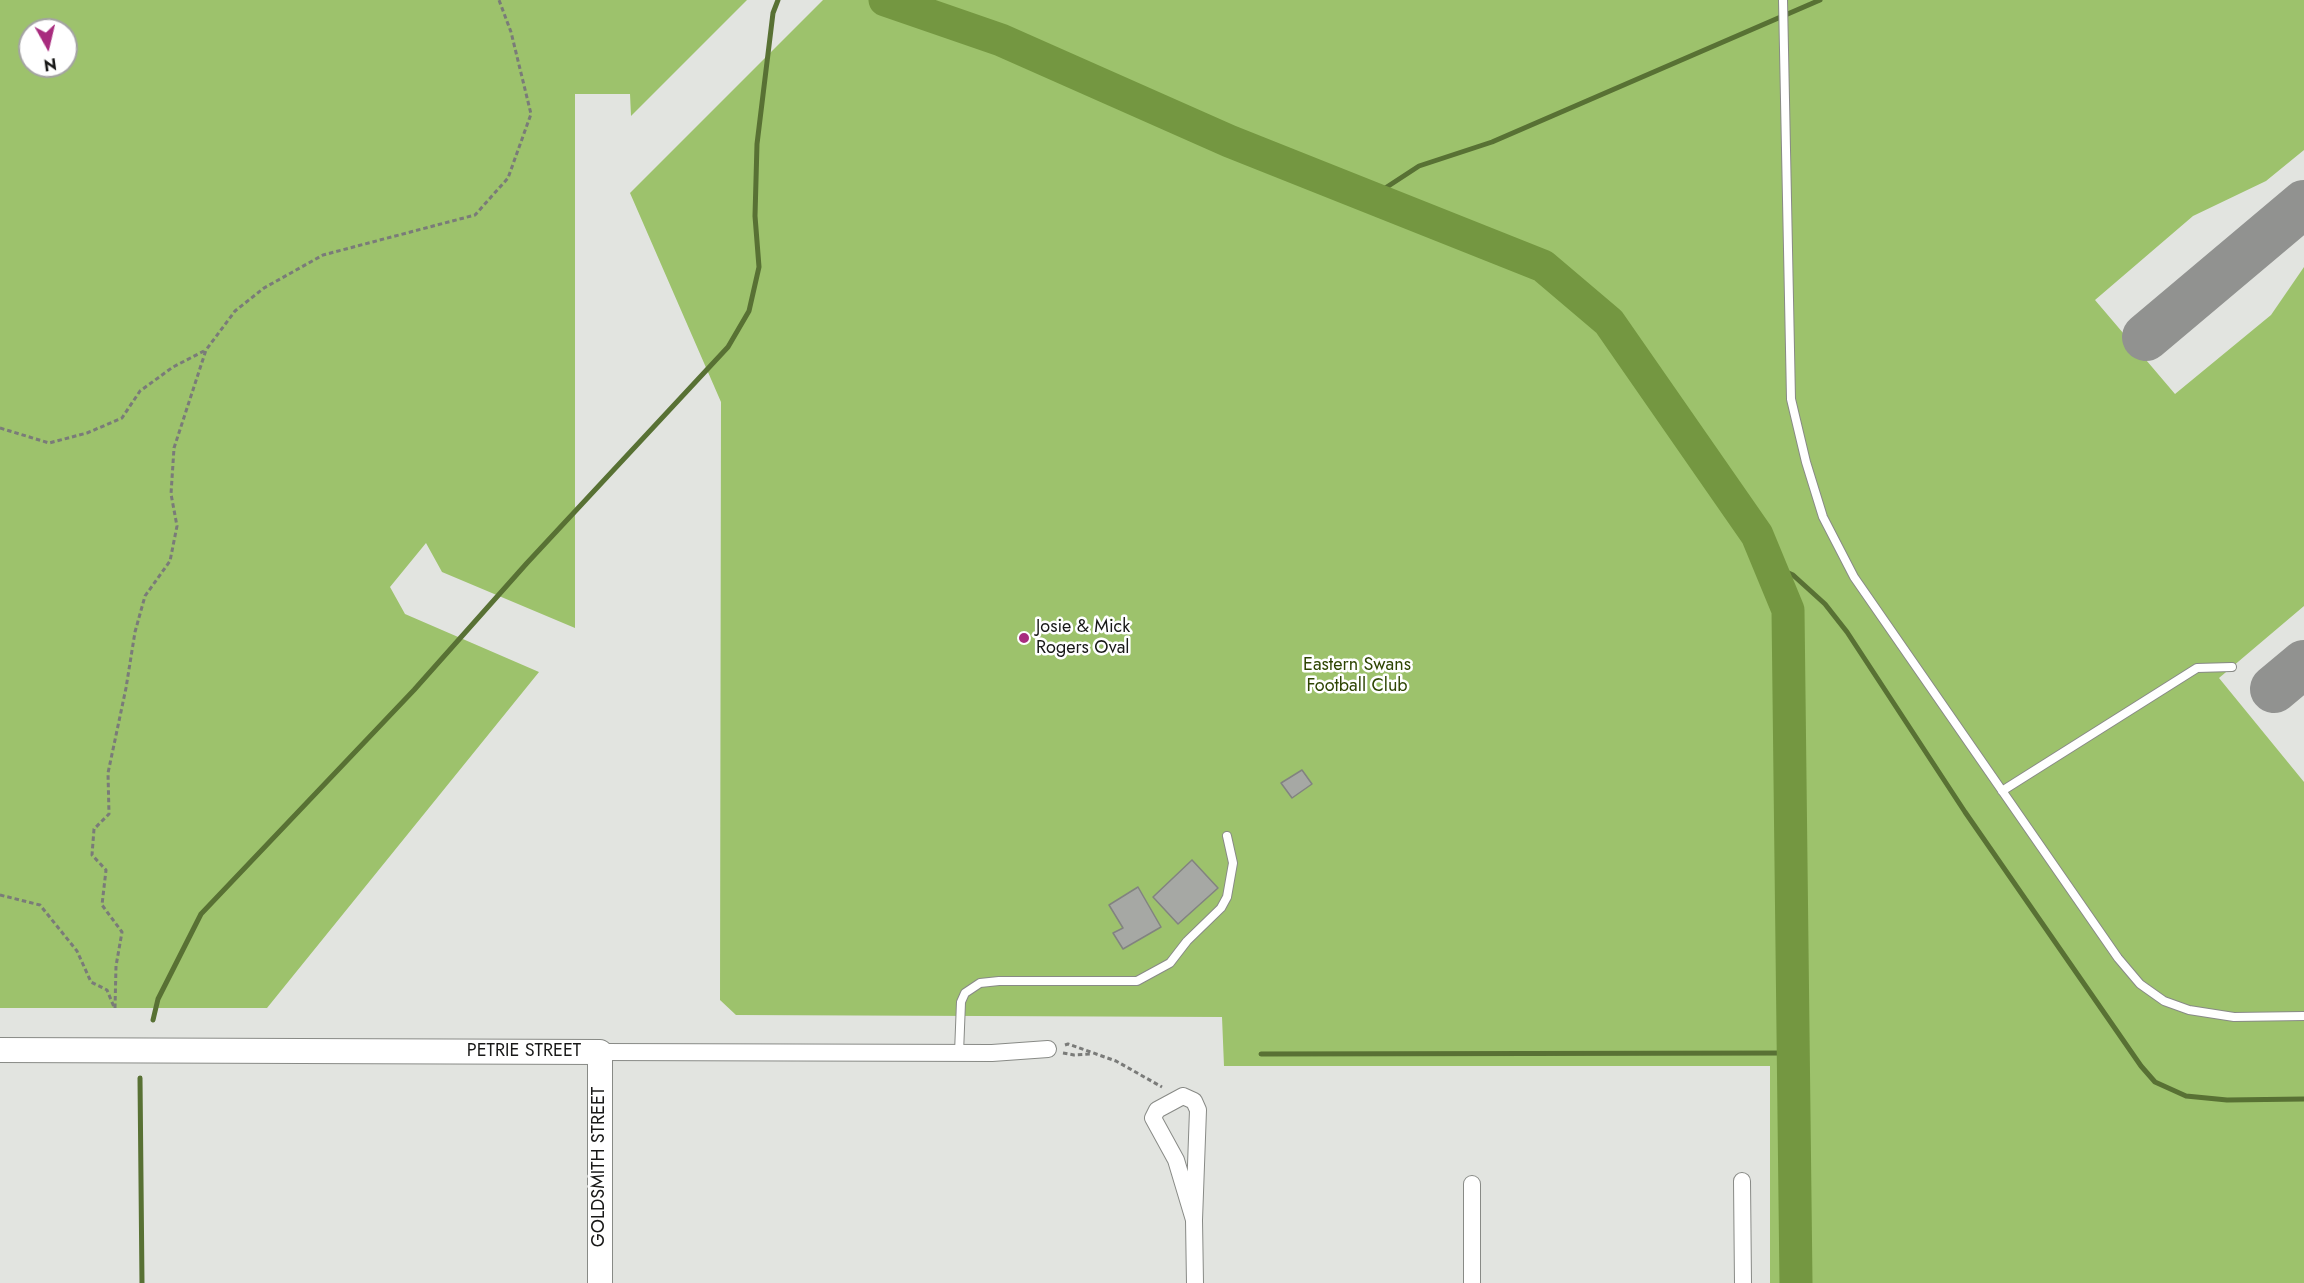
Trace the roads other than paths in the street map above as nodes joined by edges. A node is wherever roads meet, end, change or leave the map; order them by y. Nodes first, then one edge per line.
1 (1783, 2) edge
2 (2232, 667) dead end
3 (2002, 791) junction
4 (1227, 836) dead end
5 (2304, 1016) edge
6 (1048, 1049) road end
7 (0, 1050) edge
8 (600, 1052) junction
9 (959, 1053) junction
10 (1742, 1181) dead end
11 (1472, 1184) dead end
12 (1194, 1220) junction
13 (600, 1283) edge
14 (1195, 1283) edge
15 (1472, 1283) edge
16 (1743, 1283) edge

1 - 3 lane
2 - 3 lane
3 - 5 lane
4 - 9 lane
6 - 9 street, PETRIE STREET
7 - 8 street, PETRIE STREET
8 - 9 street, PETRIE STREET
8 - 13 street, GOLDSMITH STREET
10 - 16 street
11 - 15 street
12 - 12 street
12 - 14 street

